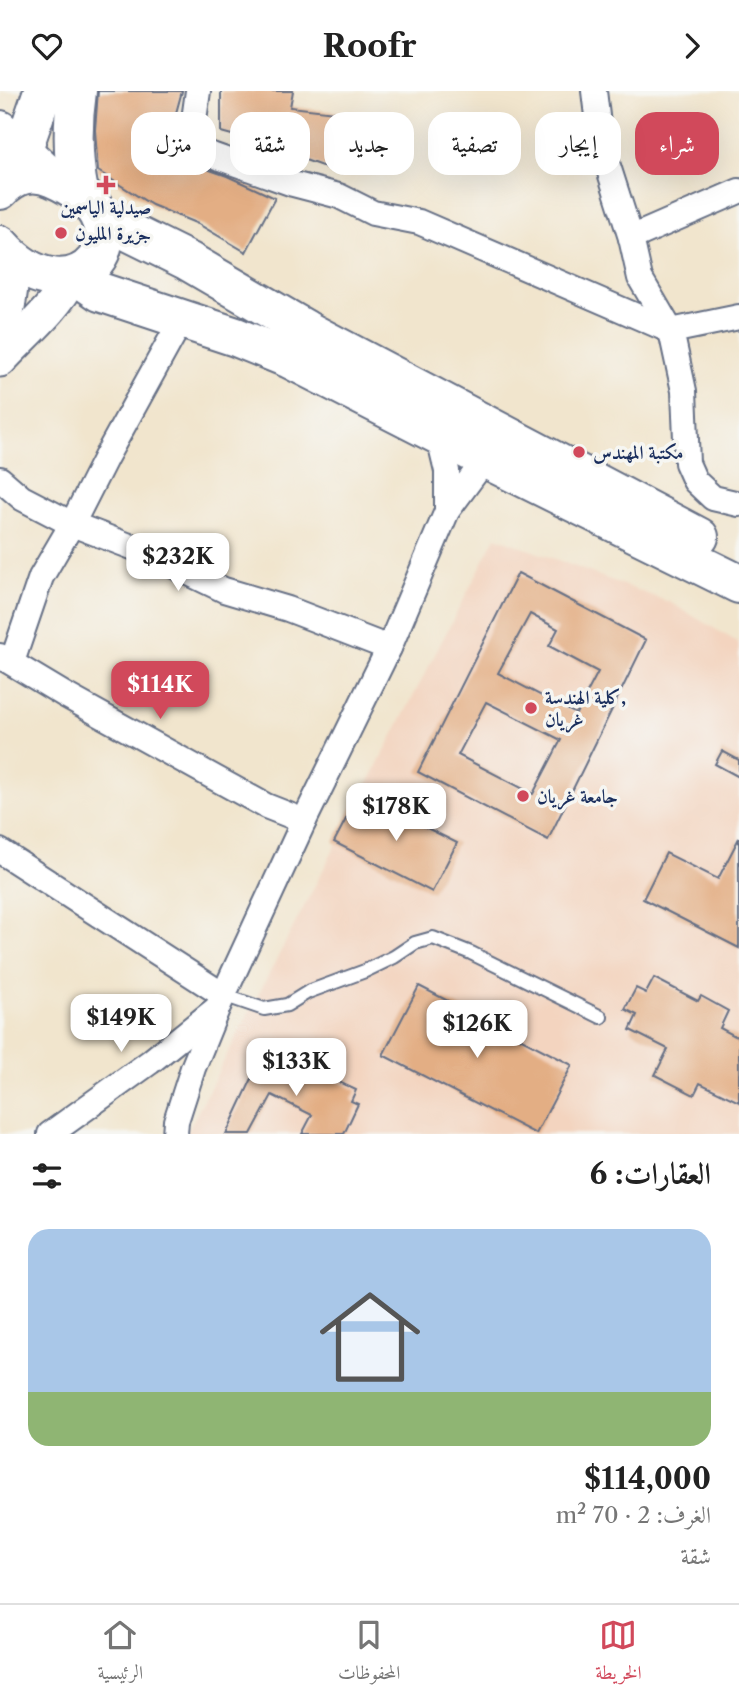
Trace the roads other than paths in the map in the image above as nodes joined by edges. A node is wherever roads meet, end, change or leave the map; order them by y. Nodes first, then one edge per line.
1 (43, 91) edge
2 (77, 91) edge
3 (198, 91) edge
4 (594, 91) edge
5 (37, 177) edge
6 (739, 191) edge
7 (631, 238) junction
8 (4, 249) edge
9 (74, 276) junction
10 (739, 317) edge
11 (182, 319) junction
12 (671, 331) junction
13 (0, 338) edge
14 (0, 360) edge
15 (438, 433) junction
16 (495, 446) junction
17 (0, 479) edge
18 (739, 504) edge
19 (447, 511) junction
20 (72, 524) junction
21 (739, 556) edge
22 (739, 584) edge
23 (389, 648) junction
24 (6, 659) edge
25 (304, 821) junction
26 (0, 851) edge
27 (220, 1002) junction
28 (601, 1017) dead end
29 (50, 1134) edge
30 (175, 1134) edge

1 - 5 main road
2 - 5 main road
3 - 12 street
4 - 7 street
5 - 9 main road
5 - 16 main road
6 - 7 street
7 - 12 street
8 - 9 main road
8 - 13 main road
9 - 11 main road
9 - 14 main road
10 - 12 street
11 - 15 main road
11 - 20 street
12 - 18 street
15 - 16 main road
15 - 19 street
16 - 19 street
16 - 21 main road
16 - 22 main road
17 - 20 street
19 - 23 street
20 - 23 street
20 - 24 street
23 - 25 street
24 - 25 street
25 - 27 street
26 - 27 street
27 - 28 lane
27 - 29 street
27 - 30 street

